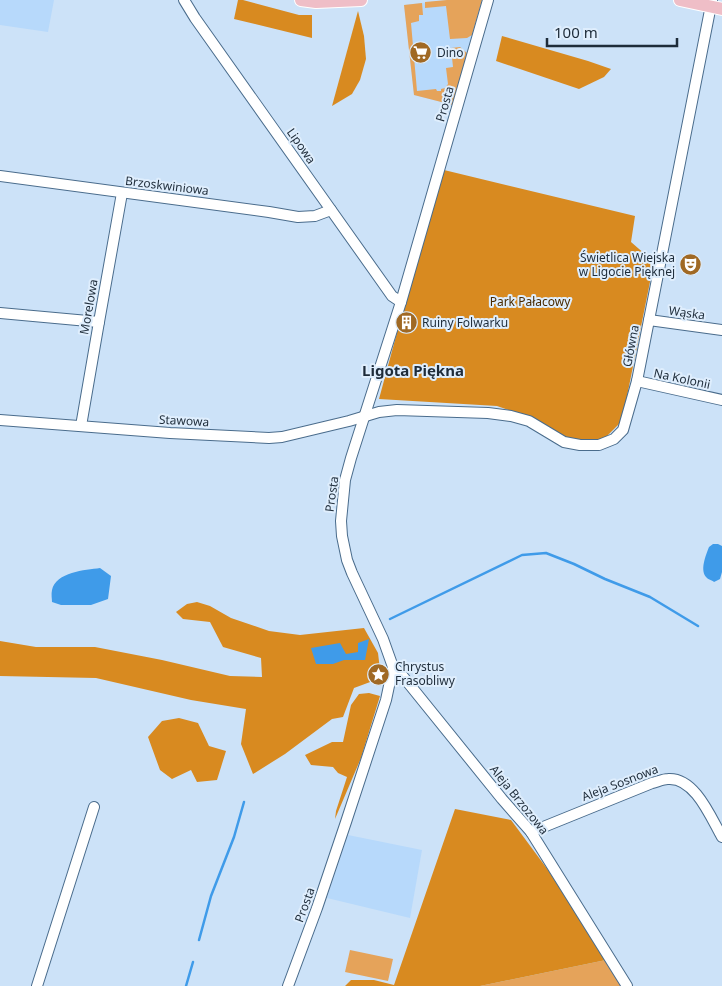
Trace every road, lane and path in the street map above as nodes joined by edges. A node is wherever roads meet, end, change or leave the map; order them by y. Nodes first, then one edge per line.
1 (184, 0) edge
2 (301, 0) edge
3 (361, 0) edge
4 (488, 0) edge
5 (680, 0) edge
6 (715, 5) edge
7 (0, 176) edge
8 (122, 193) junction
9 (331, 210) junction
10 (401, 302) junction
11 (0, 313) edge
12 (649, 320) junction
13 (98, 322) junction
14 (722, 330) edge
15 (637, 382) junction
16 (722, 400) edge
17 (364, 416) junction
18 (0, 420) edge
19 (81, 426) junction
20 (393, 667) junction
21 (94, 807) dead end
22 (531, 832) junction
23 (722, 837) edge
24 (37, 986) edge
25 (288, 986) edge
26 (628, 986) edge

1 - 9 street, Lipowa
2 - 3 main road
4 - 10 street, Prosta
5 - 6 main road
6 - 12 street, Główna
7 - 8 street, Brzoskwiniowa
8 - 9 street, Brzoskwiniowa
8 - 13 street, Morelowa
9 - 10 street, Lipowa
10 - 17 street, Prosta
11 - 13 street
12 - 14 street, Wąska
12 - 15 street, Główna
13 - 19 street, Morelowa
15 - 16 street, Na Kolonii
15 - 17 street, Główna
17 - 19 street, Stawowa
17 - 20 street, Prosta
18 - 19 street, Stawowa
20 - 22 street, Aleja Brzozowa
20 - 25 street, Prosta
21 - 24 street
22 - 23 street, Aleja Sosnowa
22 - 26 street, Aleja Brzozowa

